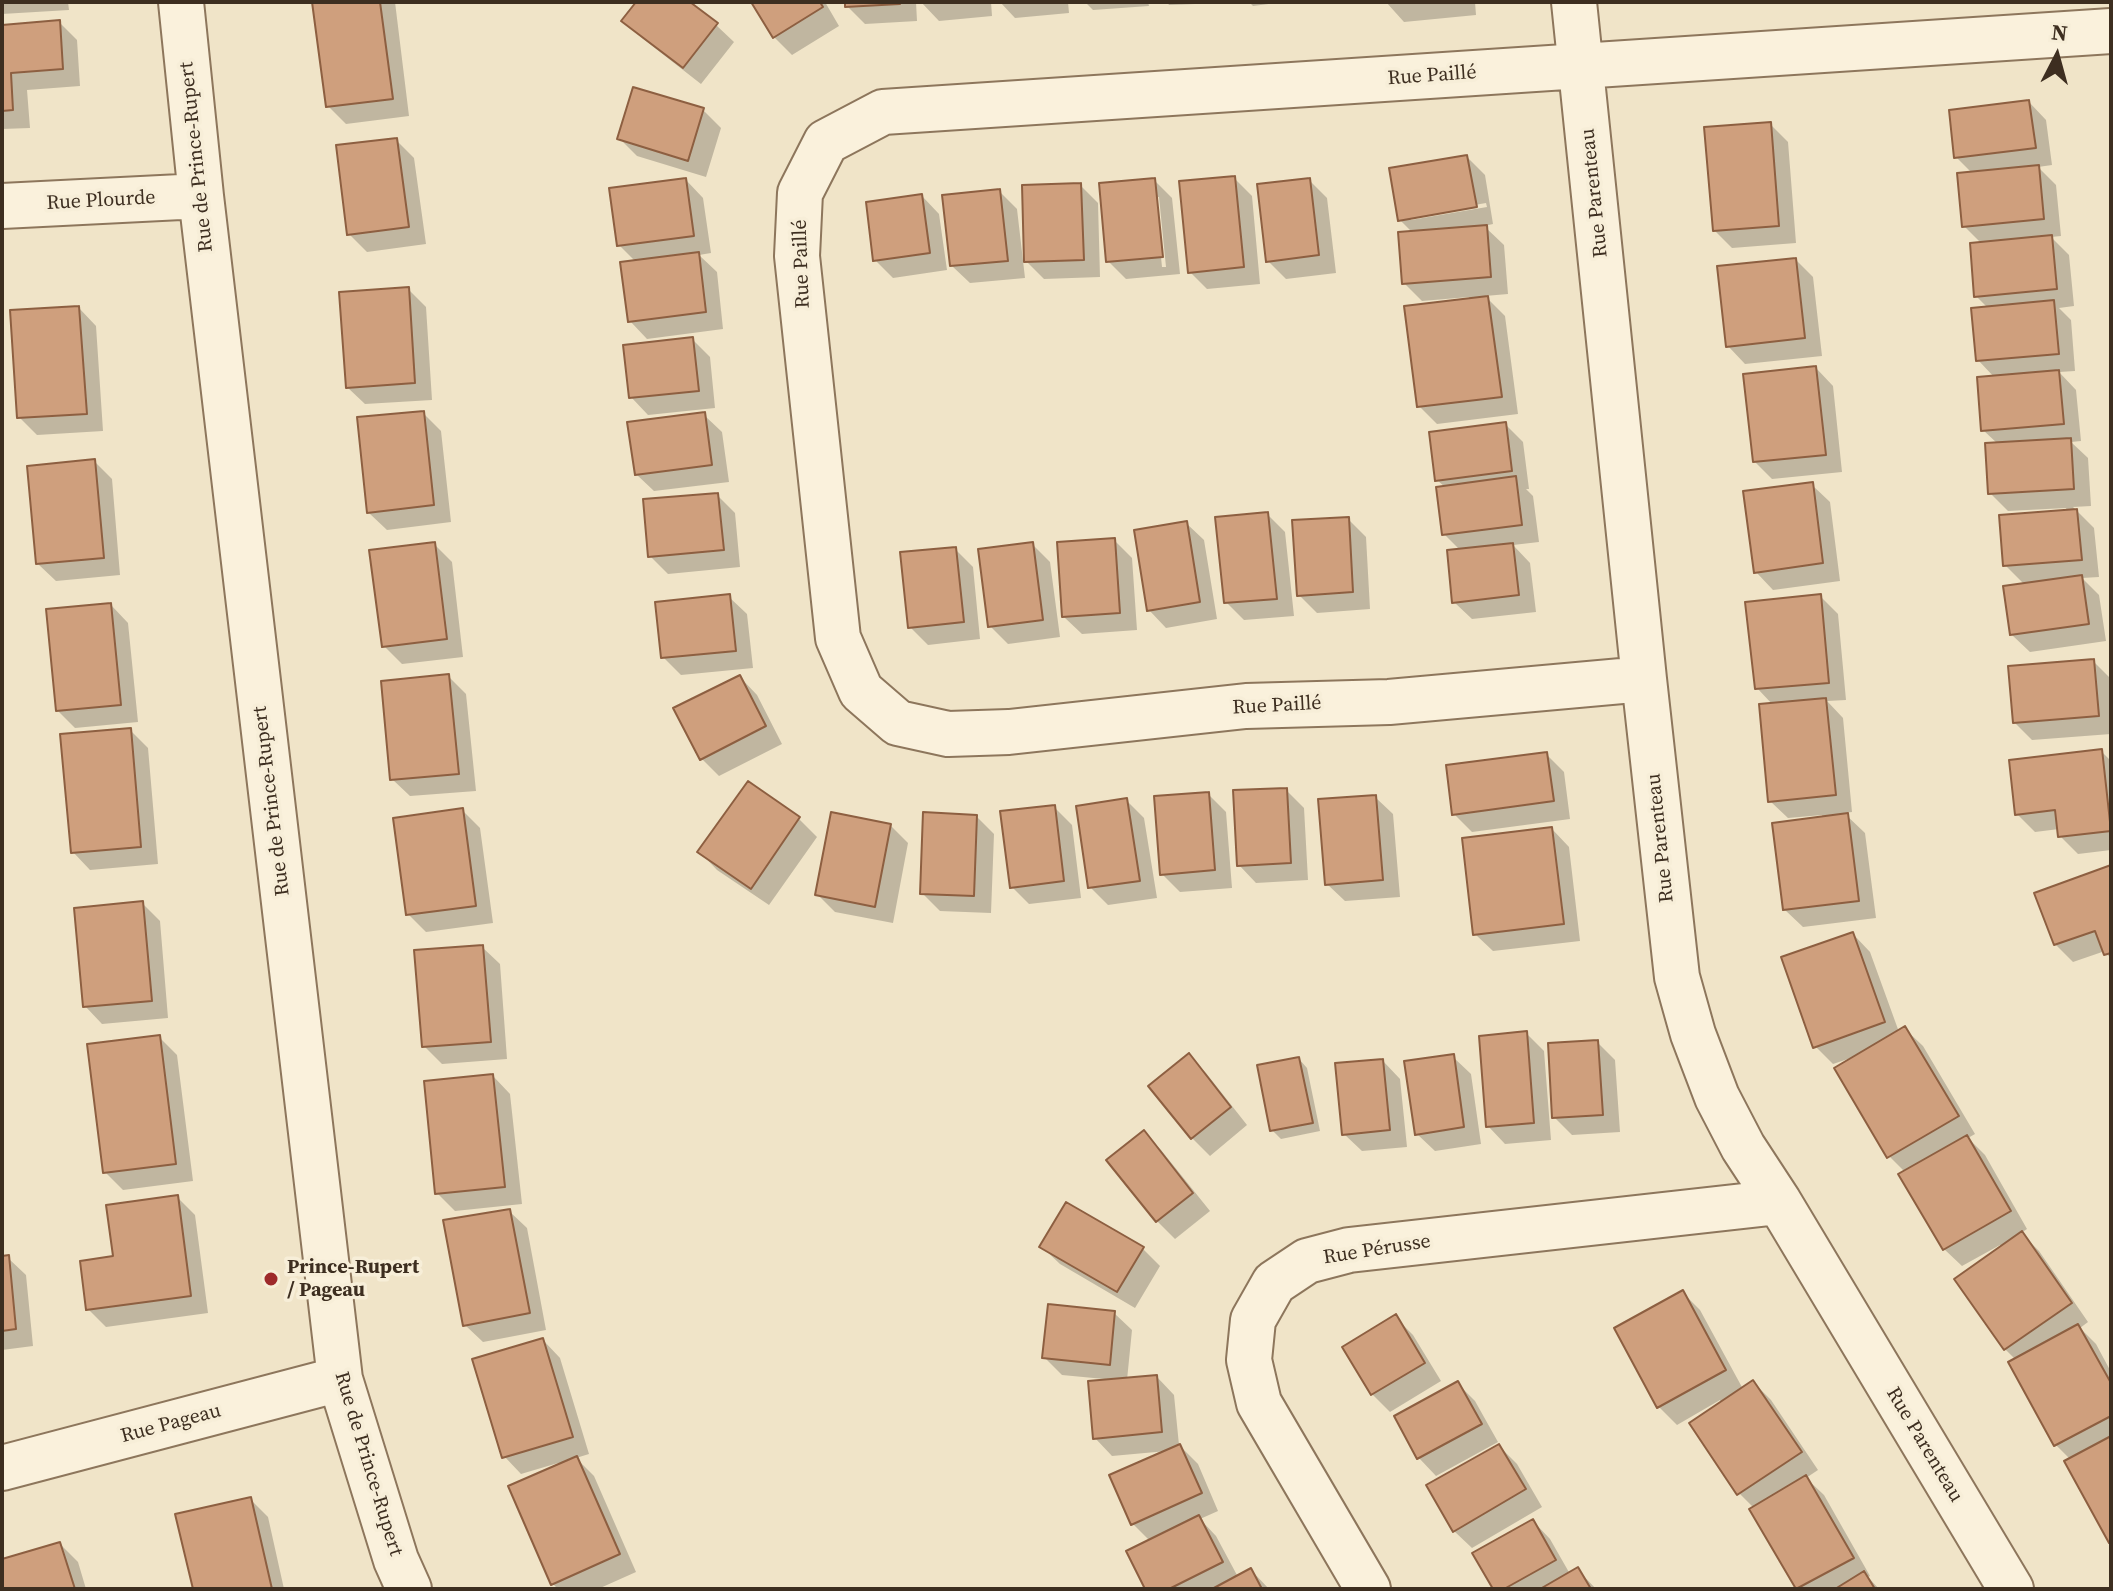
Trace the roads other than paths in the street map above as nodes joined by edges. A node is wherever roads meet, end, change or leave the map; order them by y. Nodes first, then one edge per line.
1 (181, 2) edge
2 (1574, 2) edge
3 (2111, 31) edge
4 (1582, 66) junction
5 (201, 196) junction
6 (2, 206) edge
7 (1644, 679) junction
8 (1779, 1202) junction
9 (340, 1379) junction
10 (2, 1468) edge
11 (409, 1589) edge
12 (1368, 1589) edge
13 (2011, 1589) edge

1 - 5 street, Rue de Prince-Rupert
2 - 4 street, Rue Parenteau
3 - 4 street, Rue Paillé
4 - 7 street, Rue Parenteau
4 - 7 street, Rue Paillé
5 - 6 street, Rue Plourde
5 - 9 street, Rue de Prince-Rupert
7 - 8 street, Rue Parenteau
8 - 12 street, Rue Pérusse
8 - 13 street, Rue Parenteau
9 - 10 street, Rue Pageau
9 - 11 street, Rue de Prince-Rupert

